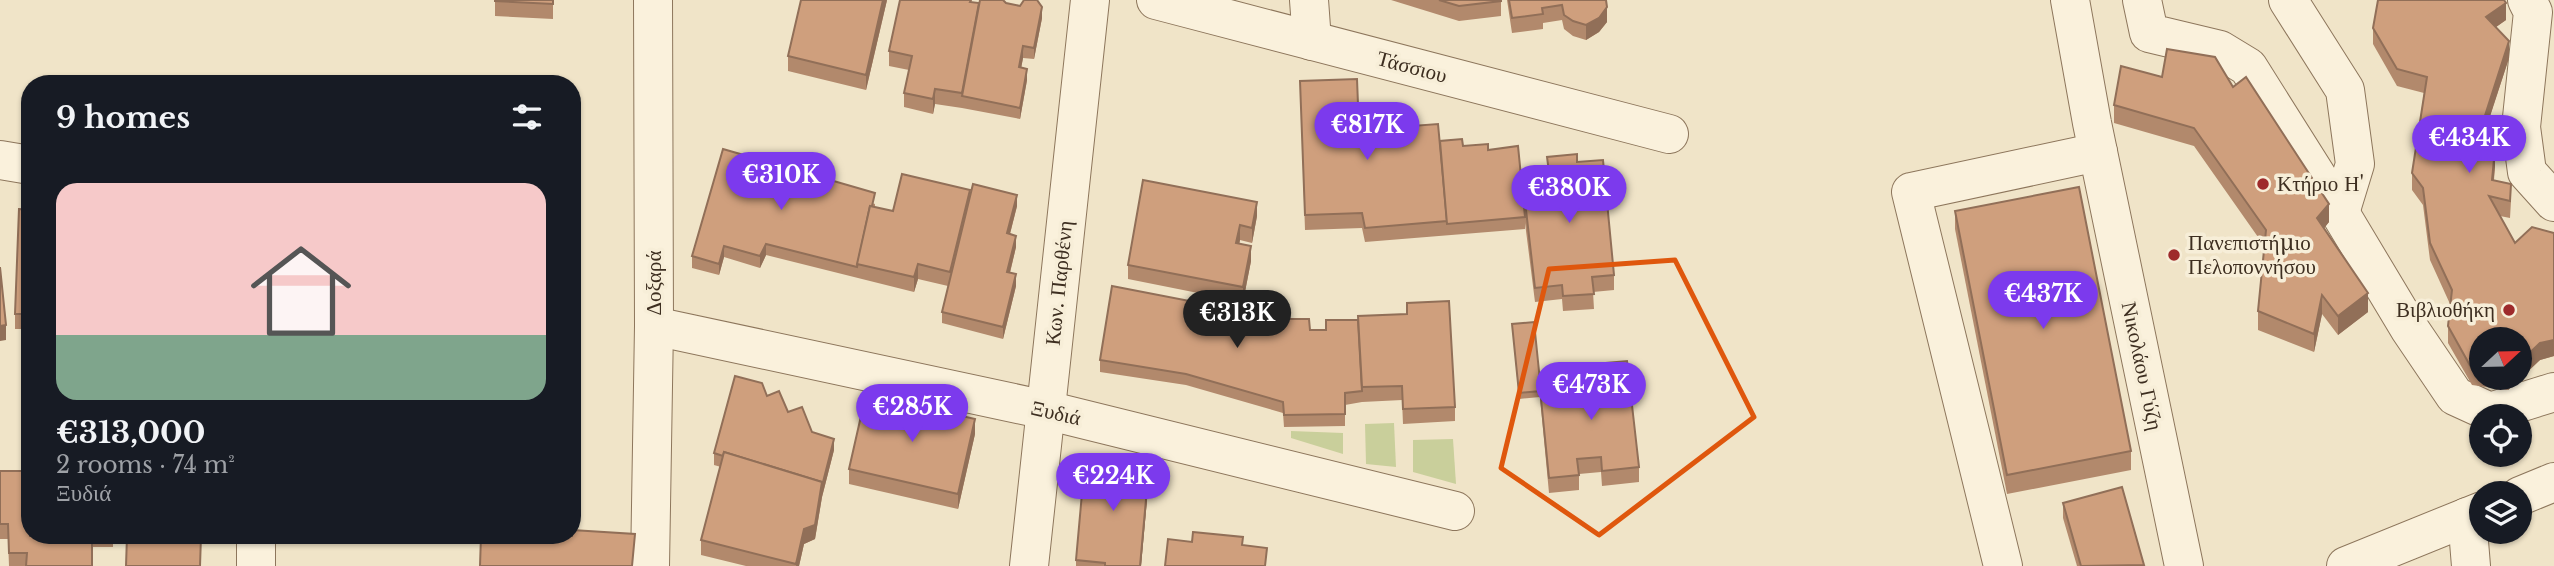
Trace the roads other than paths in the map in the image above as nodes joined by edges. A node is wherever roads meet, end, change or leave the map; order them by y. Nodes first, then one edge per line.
1 (653, 0) edge
2 (1090, 0) edge
3 (1156, 0) edge
4 (1308, 0) edge
5 (2070, 0) edge
6 (2142, 0) edge
7 (2288, 0) edge
8 (2527, 0) edge
9 (1312, 41) junction
10 (1669, 134) dead end
11 (2098, 152) junction
12 (0, 160) edge
13 (21, 164) edge
14 (2554, 202) edge
15 (2340, 213) junction
16 (654, 326) junction
17 (2554, 392) edge
18 (1046, 410) junction
19 (2554, 482) edge
20 (2532, 491) edge
21 (1455, 511) dead end
22 (2469, 516) edge
23 (257, 544) edge
24 (2472, 544) edge
25 (256, 566) edge
26 (650, 566) edge
27 (1029, 566) edge
28 (2003, 566) edge
29 (2184, 566) edge
30 (2346, 566) edge
31 (2471, 566) edge

1 - 16 street, Δοξαρά
2 - 18 street, Κων. Παρθένη
3 - 9 street, Τάσσιου
4 - 9 street
5 - 11 street, Νικολάου Γύζη
6 - 15 street
7 - 15 street
8 - 14 street
9 - 10 street, Τάσσιου
11 - 28 street
11 - 29 street, Νικολάου Γύζη
12 - 13 street
15 - 17 street
16 - 18 street, Ξυδιά
16 - 26 street, Δοξαρά
18 - 21 street, Ξυδιά
18 - 27 street, Κων. Παρθένη
19 - 20 street
22 - 30 street
23 - 25 street
24 - 31 street

